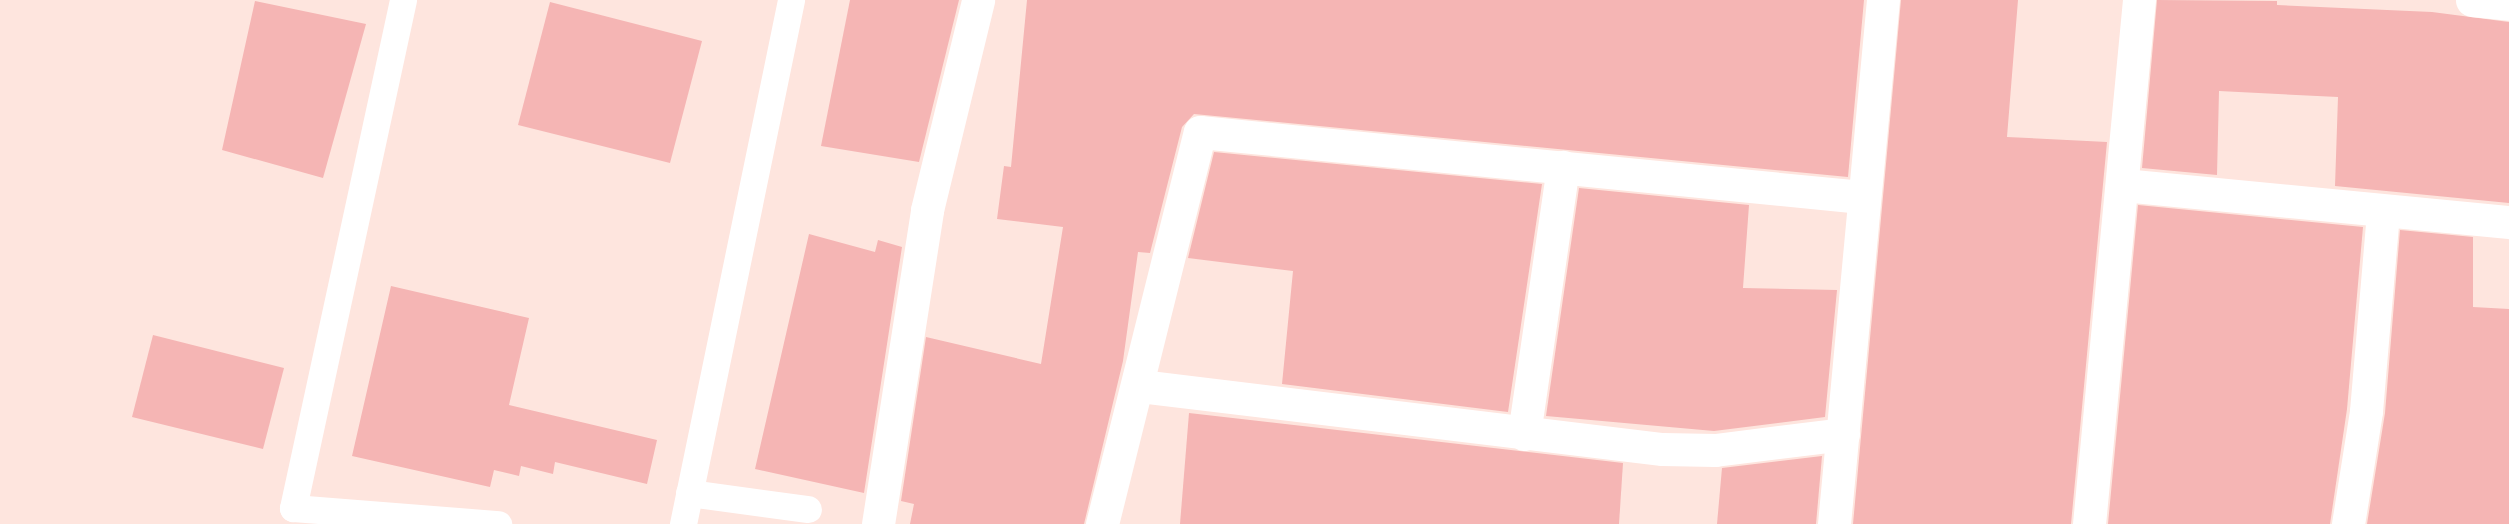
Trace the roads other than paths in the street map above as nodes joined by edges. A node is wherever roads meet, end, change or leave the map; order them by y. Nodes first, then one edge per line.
1 (403, 0) edge
2 (791, 0) edge
3 (978, 0) edge
4 (1883, 0) edge
5 (2139, 0) edge
6 (2473, 0) edge
7 (2509, 4) edge
8 (1563, 167) junction
9 (2123, 185) junction
10 (1862, 197) junction
11 (2383, 211) junction
12 (2509, 222) edge
13 (1140, 387) junction
14 (1524, 434) junction
15 (1843, 434) junction
16 (689, 493) junction
17 (808, 509) dead end
18 (498, 524) edge
19 (683, 524) edge
20 (878, 524) edge
21 (1102, 524) edge
22 (1834, 524) edge
23 (2089, 524) edge
24 (2348, 524) edge

1 - 18 lane
2 - 16 lane
3 - 20 street
4 - 10 street
5 - 9 street
6 - 7 street
8 - 10 street
8 - 13 street
8 - 14 street
9 - 11 street
9 - 23 street
10 - 15 street
11 - 12 street
11 - 24 street
13 - 14 street
13 - 21 street
14 - 15 street
15 - 22 street
16 - 17 lane
16 - 19 lane

